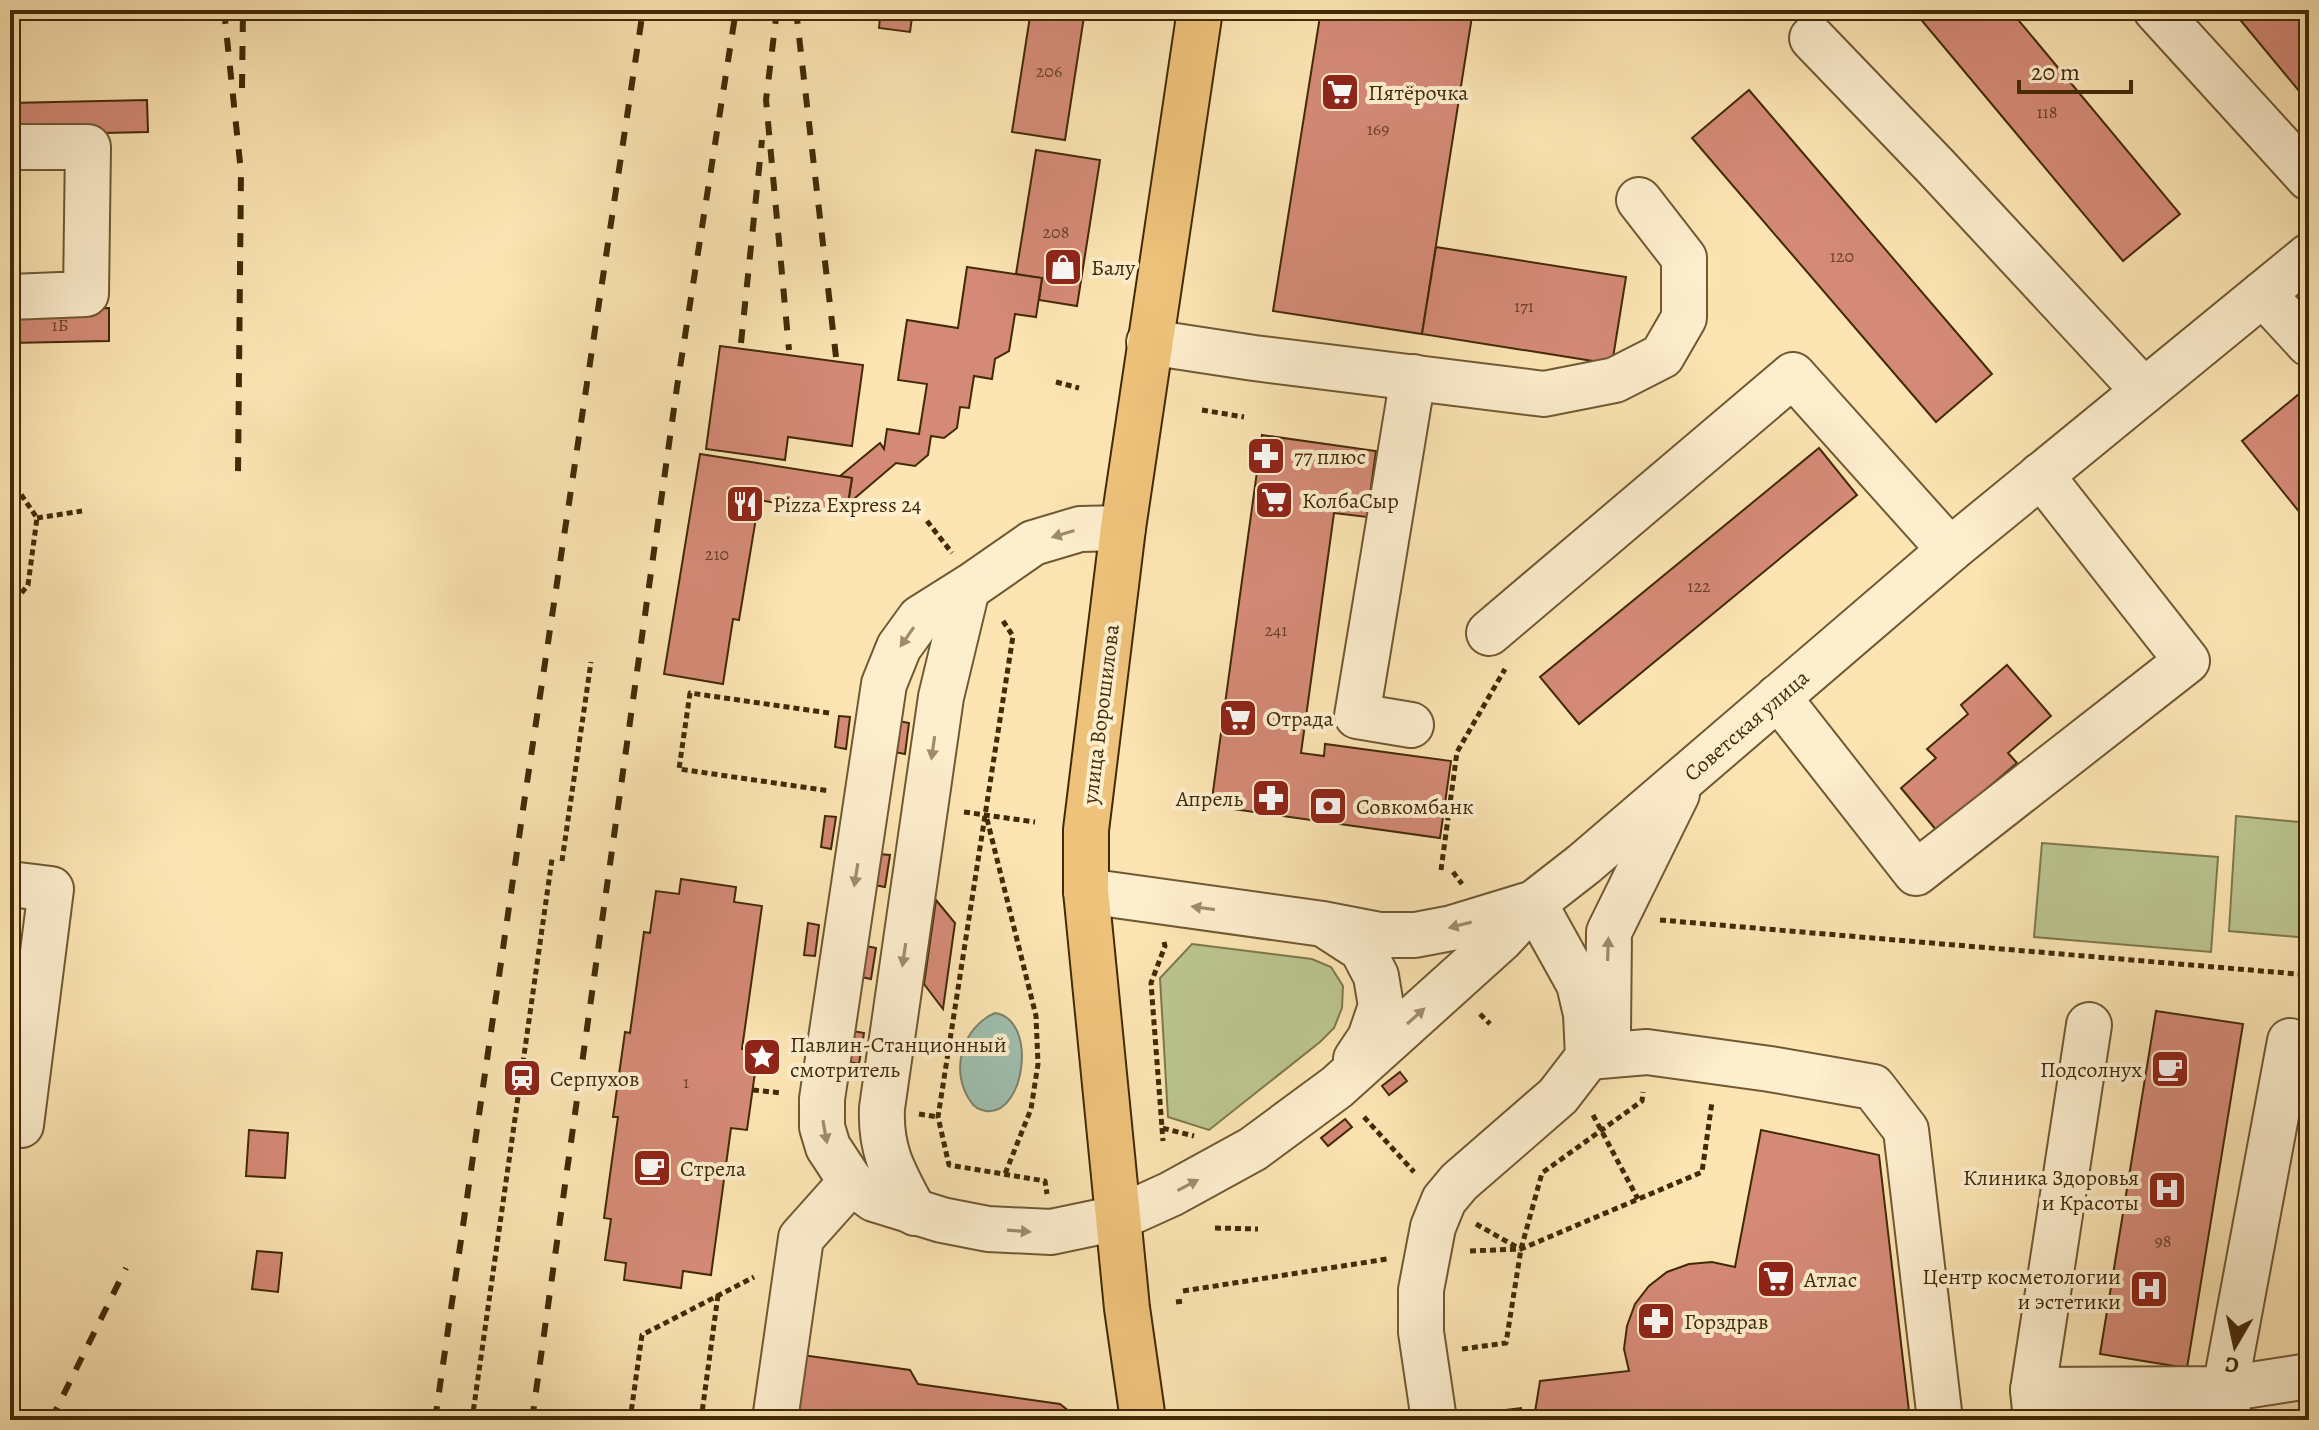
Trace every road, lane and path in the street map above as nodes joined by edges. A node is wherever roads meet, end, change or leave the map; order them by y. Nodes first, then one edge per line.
1 (1200, 10) edge
2 (2156, 10) edge
3 (1812, 38) dead end
4 (10, 147) edge
5 (2309, 178) edge
6 (1639, 200) dead end
7 (2309, 256) edge
8 (2263, 294) junction
9 (10, 297) edge
10 (1149, 342) junction
11 (2309, 344) edge
12 (1413, 377) junction
13 (1056, 382) dead end
14 (1079, 388) dead end
15 (2144, 391) junction
16 (1202, 410) dead end
17 (1244, 417) dead end
18 (2041, 475) junction
19 (10, 478) edge
20 (82, 511) dead end
21 (37, 518) junction
22 (927, 521) dead end
23 (1123, 528) junction
24 (1950, 550) junction
25 (960, 572) junction
26 (10, 607) edge
27 (1003, 621) dead end
28 (1500, 646) joint
29 (591, 662) dead end
30 (791, 697) dead end
31 (1778, 697) junction
32 (789, 707) junction
33 (829, 713) dead end
34 (1411, 725) dead end
35 (1686, 776) junction
36 (819, 789) dead end
37 (962, 812) dead end
38 (986, 815) junction
39 (1035, 822) dead end
40 (552, 859) dead end
41 (562, 861) dead end
42 (1441, 870) dead end
43 (10, 884) edge
44 (1086, 891) junction
45 (1534, 903) junction
46 (1659, 920) dead end
47 (1323, 924) junction
48 (1165, 946) dead end
49 (2309, 975) edge
50 (1480, 1013) dead end
51 (1490, 1024) dead end
52 (2089, 1025) dead end
53 (2290, 1041) dead end
54 (1598, 1056) junction
55 (1718, 1062) junction
56 (1643, 1086) dead end
57 (753, 1090) dead end
58 (790, 1094) dead end
59 (1346, 1097) junction
60 (1591, 1111) dead end
61 (21, 1125) dead end
62 (1162, 1128) junction
63 (1601, 1130) junction
64 (1208, 1140) dead end
65 (1163, 1141) dead end
66 (1416, 1173) dead end
67 (1005, 1174) junction
68 (851, 1182) junction
69 (1047, 1195) dead end
70 (1638, 1199) junction
71 (915, 1213) junction
72 (1118, 1218) junction
73 (1474, 1222) dead end
74 (1215, 1228) dead end
75 (1258, 1229) dead end
76 (1521, 1249) junction
77 (1466, 1251) dead end
78 (1398, 1257) dead end
79 (754, 1277) dead end
80 (1183, 1291) dead end
81 (718, 1295) junction
82 (1184, 1301) dead end
83 (1176, 1302) dead end
84 (1424, 1354) junction
85 (2309, 1376) edge
86 (2035, 1405) edge
87 (2227, 1405) edge
88 (472, 1420) edge
89 (630, 1420) edge
90 (701, 1420) edge
91 (775, 1420) edge
92 (1143, 1420) edge
93 (1434, 1420) edge
94 (1940, 1420) edge

1 - 10 main road, улица Ворошилова
2 - 5 street
3 - 15 street
4 - 9 street
6 - 12 street
7 - 8 street, Советская улица
8 - 11 street
8 - 15 street, Советская улица
10 - 12 street
10 - 23 main road, улица Ворошилова
12 - 34 street
13 - 14 path
15 - 18 street, Советская улица
16 - 17 path
18 - 24 street, Советская улица
18 - 31 street
19 - 21 path
20 - 21 path
21 - 26 path
22 - 25 path
23 -> 25 street
23 - 44 main road, улица Ворошилова
24 - 28 street
24 - 31 street, Советская улица
25 -> 68 street
25 -> 71 street
27 - 38 path
28 - 42 path
29 - 41 path
30 - 32 path
31 - 35 street, Советская улица
32 - 33 path
32 - 36 path
35 - 45 street, Советская улица
54 -> 35 street
37 - 38 path
38 - 39 path
38 - 67 path
38 - 67 path
40 - 88 path
43 - 61 street
47 -> 44 street, Советская улица
44 - 72 main road, улица Ворошилова
45 -> 47 street, Советская улица
45 - 54 street
59 -> 45 street
46 - 49 path
47 - 59 street
48 - 62 path
50 - 51 path
52 - 86 street
53 - 87 street
54 - 55 street
54 - 84 street
55 - 70 path
55 - 94 street
56 - 63 path
57 - 58 path
59 - 66 path
72 -> 59 street
60 - 63 path
62 - 64 path
62 - 65 path
63 - 70 path
63 - 76 path
67 - 69 path
68 - 71 street
68 - 91 street
70 - 76 path
71 -> 72 street
72 - 92 main road, улица Ворошилова
73 - 76 path
74 - 75 path
76 - 77 path
76 - 84 path
78 - 80 path
79 - 81 path
81 - 89 path
81 - 90 path
82 - 83 path
84 - 93 street
85 - 87 street
86 - 87 street

